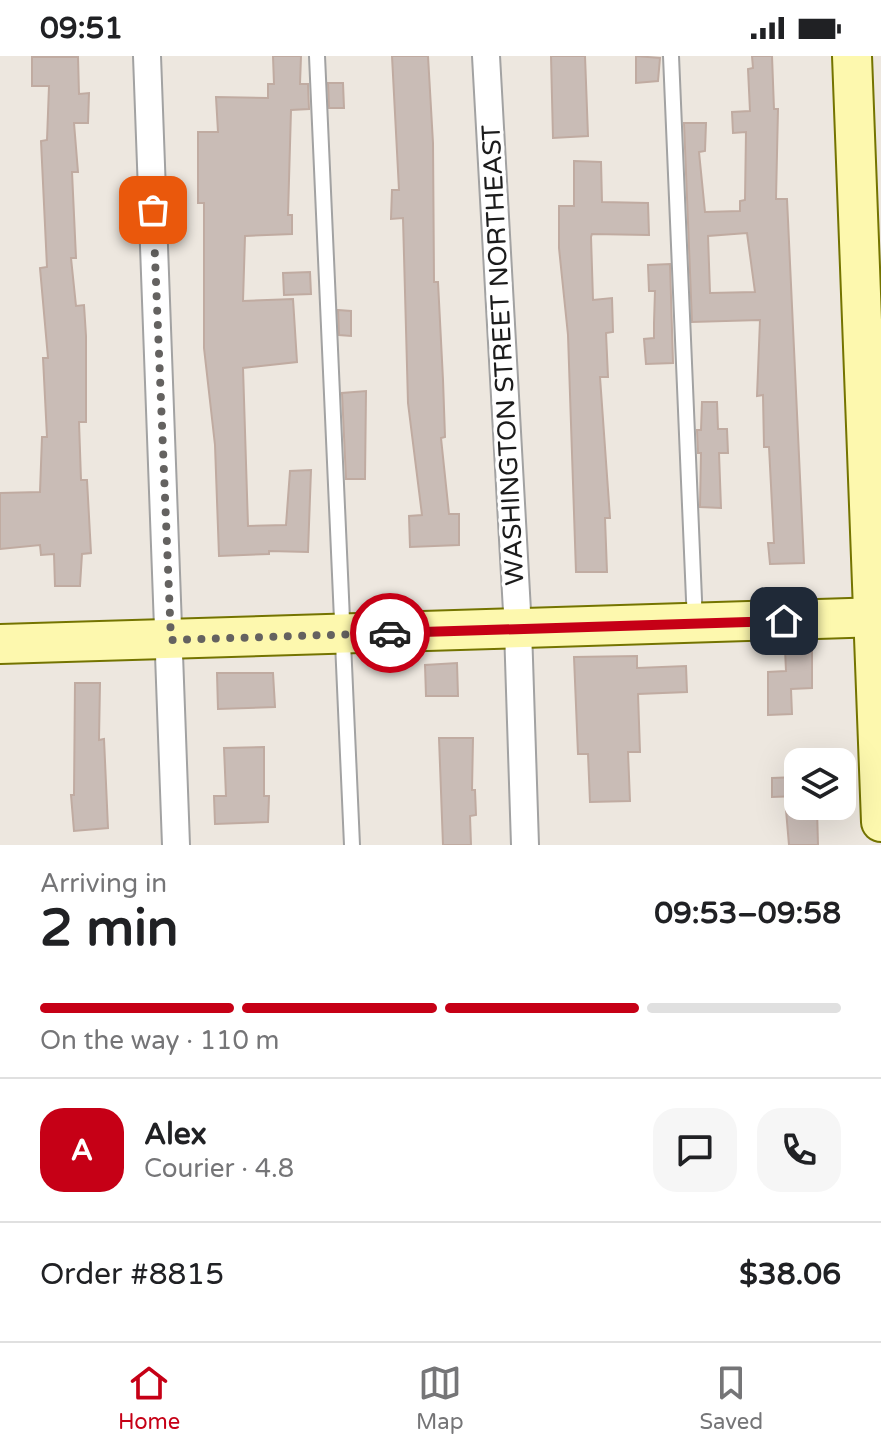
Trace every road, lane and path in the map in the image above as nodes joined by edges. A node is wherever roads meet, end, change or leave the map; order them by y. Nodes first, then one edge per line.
1 (147, 56) edge
2 (317, 56) edge
3 (486, 56) edge
4 (671, 56) edge
5 (852, 56) edge
6 (876, 618) edge
7 (695, 623) junction
8 (518, 629) junction
9 (344, 634) junction
10 (171, 640) junction
11 (0, 644) edge
12 (881, 822) edge
13 (176, 845) edge
14 (352, 845) edge
15 (525, 845) edge

1 - 10 street
2 - 9 lane
3 - 8 street, WASHINGTON STREET NORTHEAST
4 - 7 lane
5 - 6 street
6 - 7 street
6 - 12 street
7 - 8 street
8 - 9 street
8 - 15 street, WASHINGTON STREET NORTHEAST
9 - 10 street
9 - 14 lane
10 - 11 street
10 - 13 street

